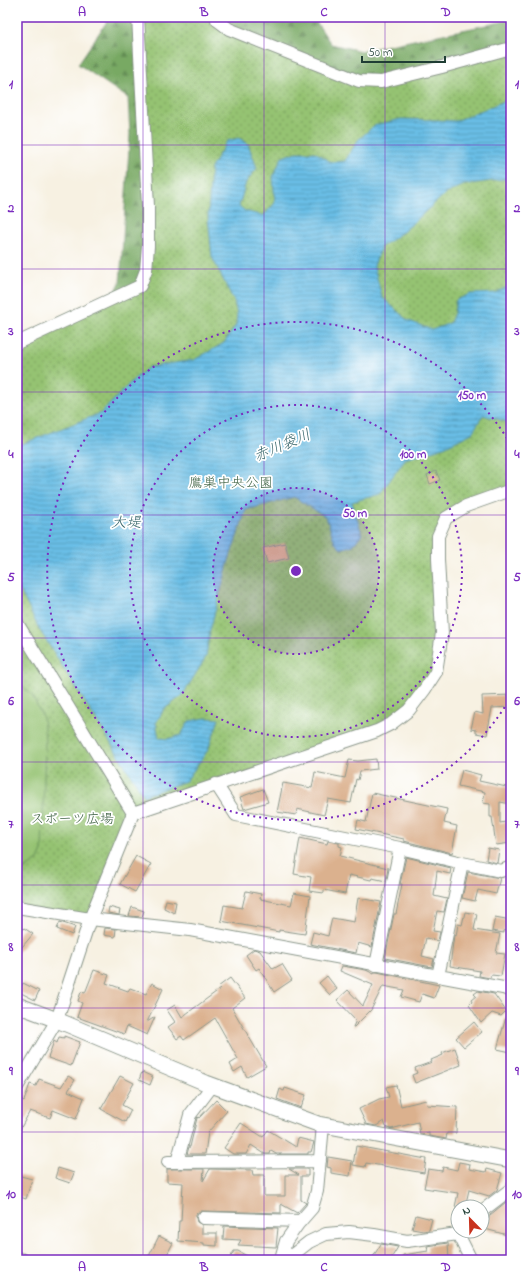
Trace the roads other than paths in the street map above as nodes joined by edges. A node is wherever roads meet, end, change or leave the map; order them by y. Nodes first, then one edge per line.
1 (138, 17) edge
2 (217, 17) edge
3 (511, 48) edge
4 (17, 343) edge
5 (511, 490) edge
6 (17, 623) edge
7 (216, 784) junction
8 (133, 813) junction
9 (400, 848) junction
10 (462, 864) junction
11 (511, 867) edge
12 (17, 907) edge
13 (90, 919) junction
14 (376, 964) junction
15 (438, 976) junction
16 (511, 991) edge
17 (17, 1005) edge
18 (57, 1020) junction
19 (212, 1086) junction
20 (17, 1087) edge
21 (323, 1125) junction
22 (511, 1160) edge
23 (320, 1161) junction
24 (511, 1189) edge
25 (490, 1205) edge
26 (203, 1218) dead end
27 (301, 1221) junction
28 (450, 1234) edge
29 (462, 1239) edge
30 (17, 1258) edge
31 (23, 1260) edge
32 (285, 1260) edge
33 (471, 1260) edge

1 - 4 street
2 - 3 street
5 - 7 street
6 - 8 street
7 - 8 street
7 - 9 street
8 - 13 street
9 - 10 street
9 - 14 street
10 - 11 street
10 - 15 street
12 - 13 street
13 - 14 street
13 - 18 street
14 - 15 street
15 - 16 street
17 - 18 street
18 - 19 street
18 - 20 street
19 - 21 street
19 - 23 street
21 - 22 street
21 - 23 street
23 - 27 street
24 - 25 street
26 - 27 street
27 - 32 street
28 - 32 street
29 - 33 street
30 - 31 street

